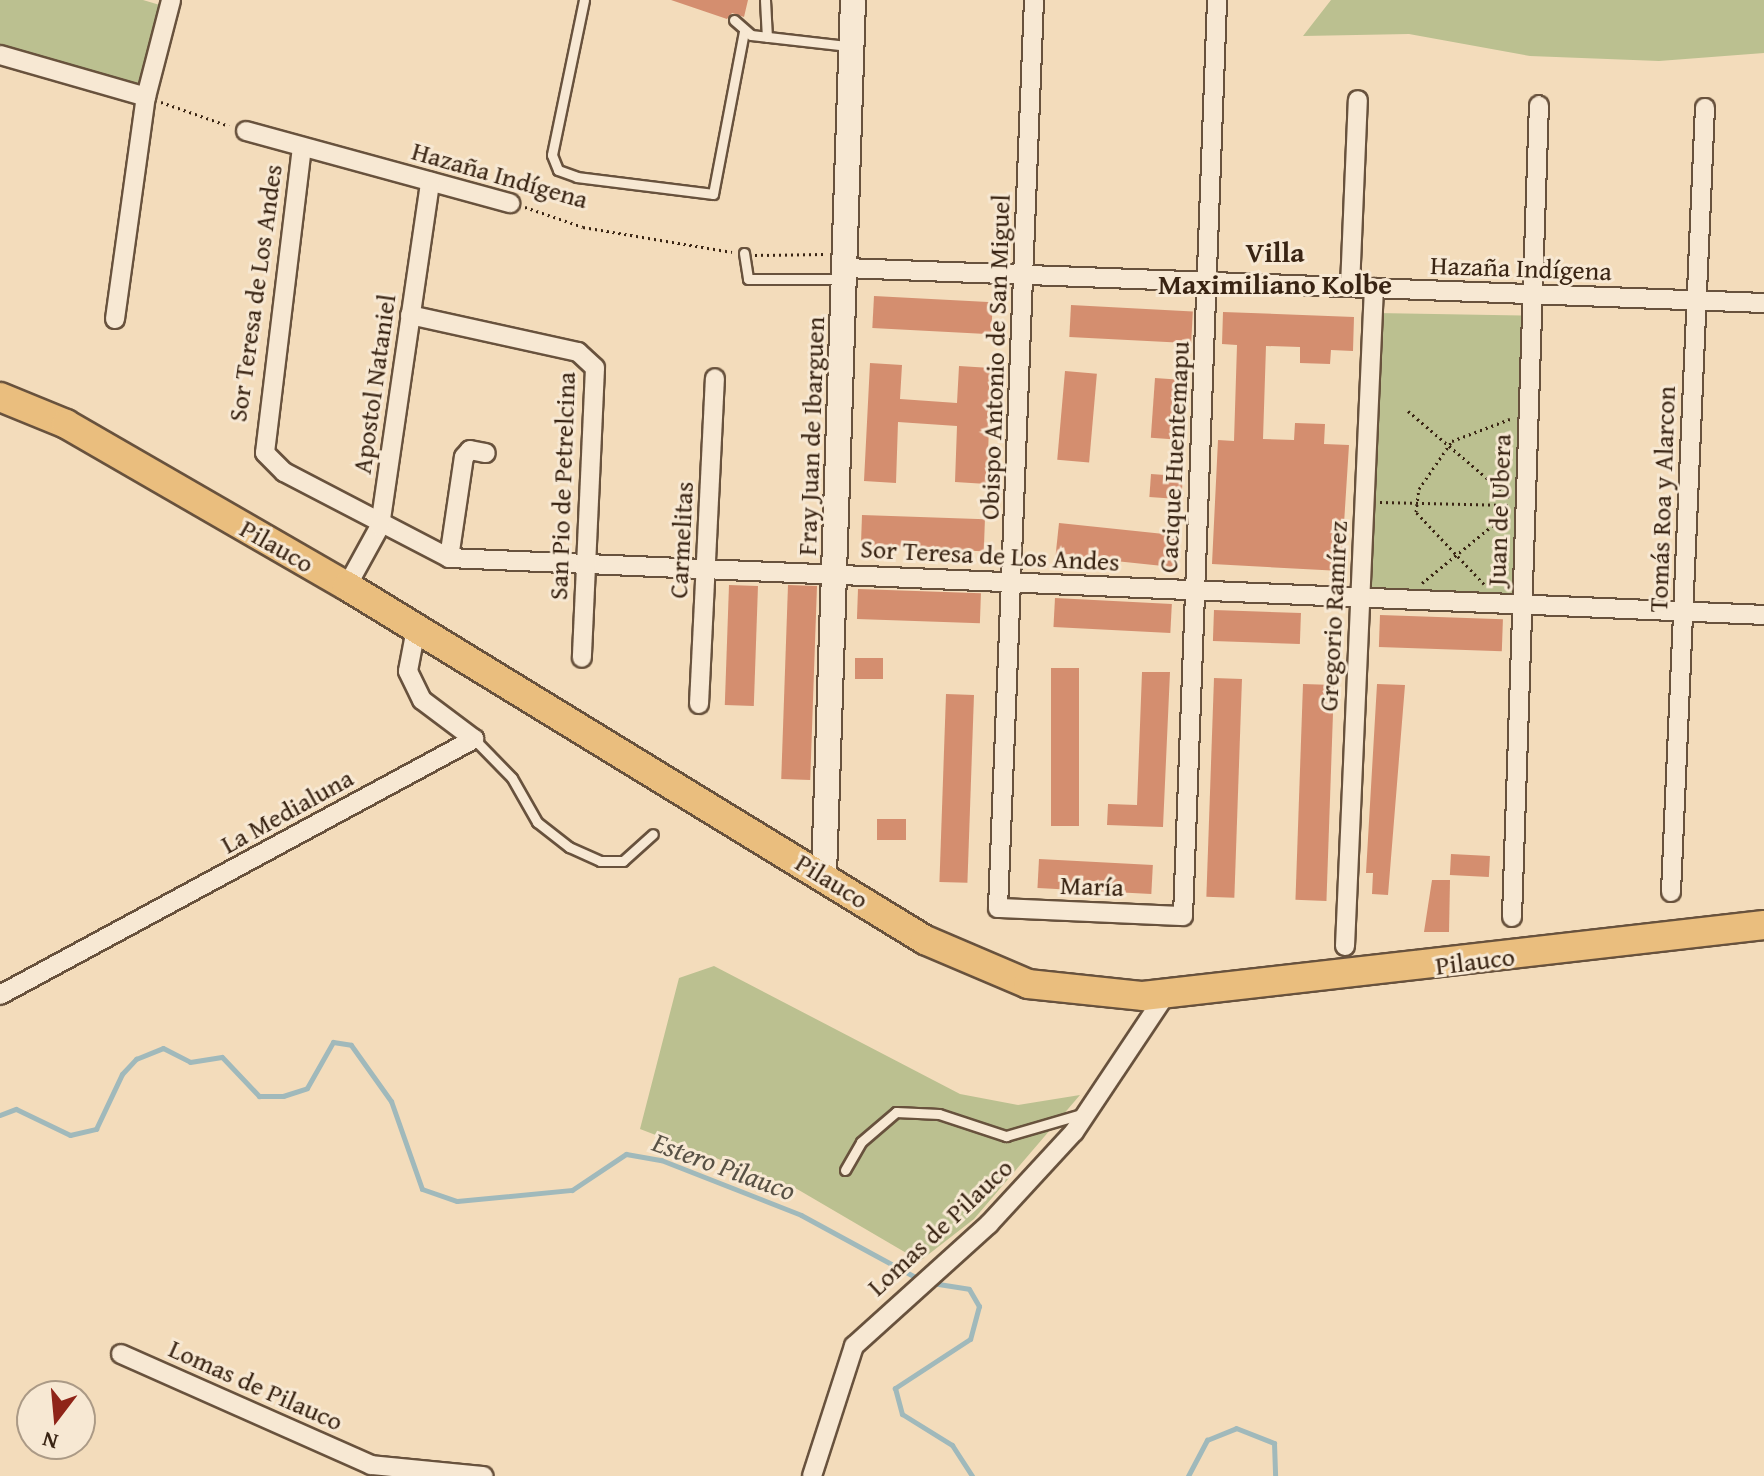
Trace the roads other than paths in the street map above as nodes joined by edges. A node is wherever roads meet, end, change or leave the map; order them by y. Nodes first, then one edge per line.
1 (169, 0) edge
2 (584, 0) edge
3 (765, 0) edge
4 (853, 0) edge
5 (1034, 0) edge
6 (1217, 0) edge
7 (734, 20) dead end
8 (744, 32) junction
9 (767, 37) junction
10 (852, 47) junction
11 (0, 55) edge
12 (146, 97) junction
13 (1358, 100) dead end
14 (1539, 105) dead end
15 (1705, 108) dead end
16 (246, 131) road end
17 (302, 147) junction
18 (430, 182) junction
19 (510, 203) road end
20 (744, 253) road end
21 (845, 265) junction
22 (1026, 275) junction
23 (1208, 282) junction
24 (1350, 287) junction
25 (1374, 288) junction
26 (1532, 294) junction
27 (1696, 301) junction
28 (1764, 303) edge
29 (410, 315) junction
30 (115, 319) dead end
31 (715, 378) dead end
32 (0, 397) edge
33 (486, 453) dead end
34 (380, 526) junction
35 (449, 558) junction
36 (586, 564) junction
37 (706, 569) junction
38 (835, 575) junction
39 (1012, 582) junction
40 (347, 586) junction
41 (1194, 590) junction
42 (1360, 598) junction
43 (1522, 605) junction
44 (1683, 611) junction
45 (1764, 615) edge
46 (416, 629) junction
47 (582, 658) dead end
48 (699, 704) dead end
49 (474, 739) junction
50 (653, 834) dead end
51 (824, 874) junction
52 (1671, 892) dead end
53 (998, 908) joint
54 (1183, 916) joint
55 (1512, 917) dead end
56 (1764, 925) edge
57 (1345, 946) dead end
58 (1166, 994) junction
59 (0, 995) edge
60 (1089, 1113) junction
61 (845, 1170) dead end
62 (121, 1354) dead end
63 (367, 1470) edge
64 (483, 1476) edge
65 (812, 1476) edge

1 - 12 street
2 - 8 lane
3 - 9 lane
4 - 10 street, Fray Juan de Ibarguen
5 - 22 street, Obispo Antonio de San Miguel
6 - 23 street, Cacique Huentemapu
7 - 8 lane
8 - 9 lane
9 - 10 lane
10 - 21 street, Fray Juan de Ibarguen
11 - 12 street
12 - 30 street
13 - 24 street
14 - 26 street, Juan de Ubera
15 - 27 street, Tomás Roa y Alarcon
16 - 17 street, Hazaña Indígena
17 - 18 street, Hazaña Indígena
17 - 34 street, Sor Teresa de Los Andes
18 - 19 street, Hazaña Indígena
18 - 29 street, Apostol Nataniel
20 - 21 lane, Hazaña Indígena
21 - 22 street, Hazaña Indígena
21 - 38 street, Fray Juan de Ibarguen
22 - 23 street, Hazaña Indígena
22 - 39 street, Obispo Antonio de San Miguel
23 - 24 street, Hazaña Indígena
23 - 41 street, Cacique Huentemapu
24 - 25 street, Hazaña Indígena
25 - 26 street, Hazaña Indígena
25 - 42 street, Gregorio Ramírez
26 - 27 street, Hazaña Indígena
26 - 43 street, Juan de Ubera
27 - 28 street, Hazaña Indígena
27 - 44 street, Tomás Roa y Alarcon
29 - 34 street, Apostol Nataniel
29 - 36 street, San Pio de Petrelcina
31 - 37 street, Carmelitas
32 - 40 main road, Pilauco
33 - 35 street
34 - 35 street, Sor Teresa de Los Andes
34 - 40 street, Apostol Nataniel
35 - 36 street, Sor Teresa de Los Andes
36 - 37 street, Sor Teresa de Los Andes
36 - 47 street, San Pio de Petrelcina
37 - 38 street, Sor Teresa de Los Andes
37 - 48 street, Carmelitas
38 - 39 street, Sor Teresa de Los Andes
38 - 51 street, Fray Juan de Ibarguen
39 - 41 street, Sor Teresa de Los Andes
39 - 53 street, Obispo Antonio de San Miguel
40 - 46 main road, Pilauco
41 - 42 street, Sor Teresa de Los Andes
41 - 54 street, Cacique Huentemapu
42 - 43 street, Sor Teresa de Los Andes
42 - 57 street, Gregorio Ramírez
43 - 44 street, Sor Teresa de Los Andes
43 - 55 street, Juan de Ubera
44 - 45 street, Sor Teresa de Los Andes
44 - 52 street, Tomás Roa y Alarcon
46 - 49 street
46 - 51 main road, Pilauco
49 - 50 lane
49 - 59 street, La Medialuna
51 - 58 main road, Pilauco
53 - 54 street, María
56 - 58 main road, Pilauco
58 - 60 street, Lomas de Pilauco
60 - 61 lane
60 - 65 street, Lomas de Pilauco
62 - 63 street, Lomas de Pilauco
63 - 64 street, Lomas de Pilauco

